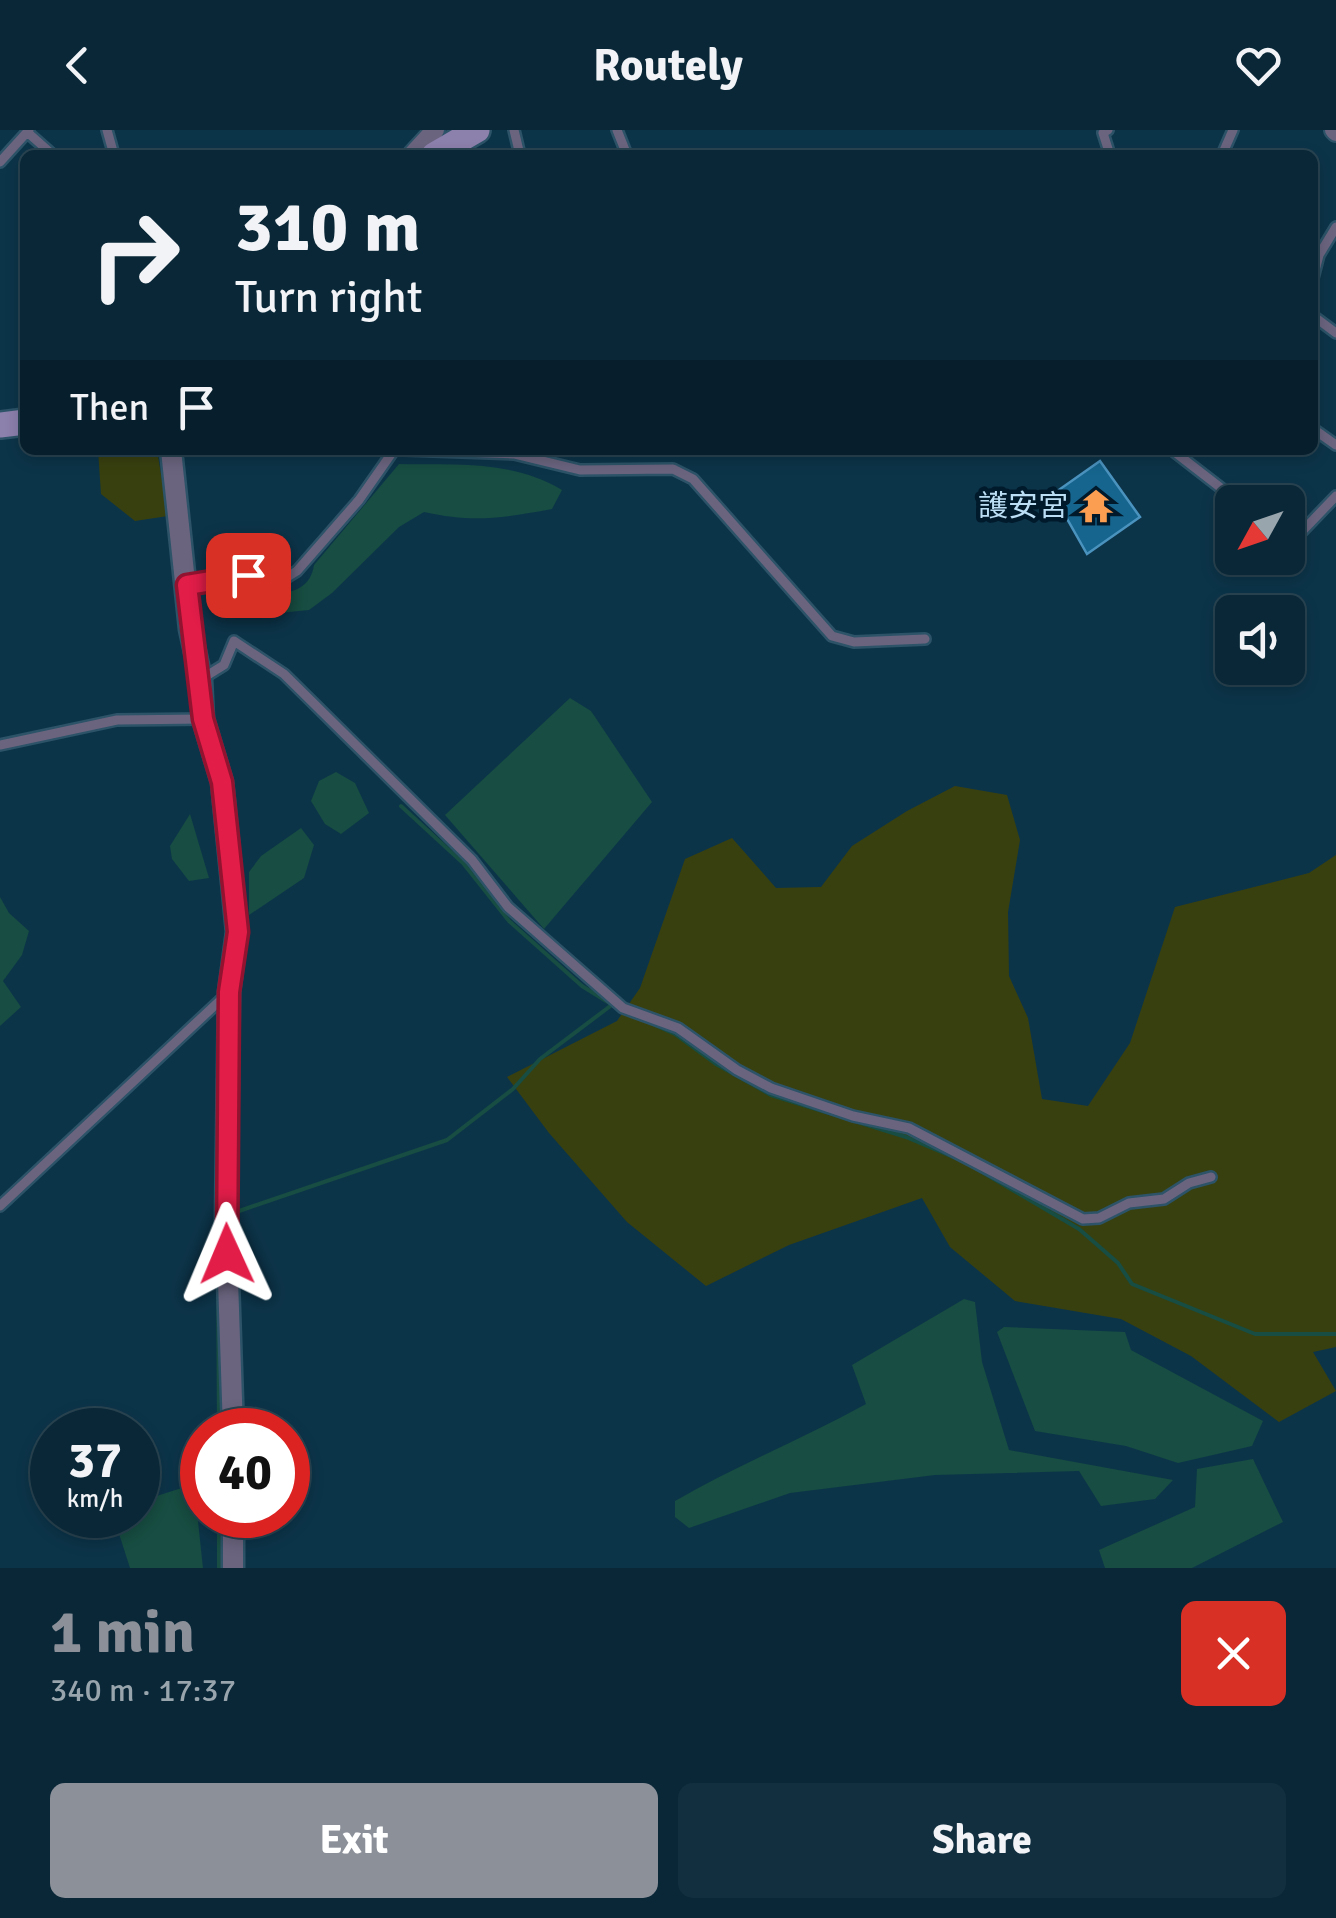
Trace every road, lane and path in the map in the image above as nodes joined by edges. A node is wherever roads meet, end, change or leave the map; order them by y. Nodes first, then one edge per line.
1 (435, 130) edge
2 (28, 131) edge
3 (469, 132) edge
4 (48, 150) edge
5 (417, 150) edge
6 (442, 150) edge
7 (0, 162) edge
8 (1336, 227) edge
9 (1318, 259) edge
10 (172, 455) edge
11 (390, 455) edge
12 (526, 455) edge
13 (1178, 455) edge
14 (1188, 455) edge
15 (1183, 460) junction
16 (1216, 485) edge
17 (1336, 496) edge
18 (1305, 528) edge
19 (187, 585) junction
20 (924, 638) dead end
21 (200, 680) junction
22 (203, 719) junction
23 (0, 745) edge
24 (229, 992) junction
25 (1212, 1177) dead end
26 (0, 1206) edge
27 (231, 1408) edge
28 (233, 1538) edge
29 (232, 1568) edge

1 - 5 street
2 - 4 lane
2 - 7 lane
3 - 6 main road
8 - 9 lane
10 - 19 street
11 - 19 lane
12 - 20 lane
13 - 15 lane
14 - 15 lane
15 - 16 lane
17 - 18 lane
19 - 21 street
21 - 22 street
21 - 25 lane
22 - 23 lane
22 - 24 street
24 - 26 lane
24 - 27 street
28 - 29 street

